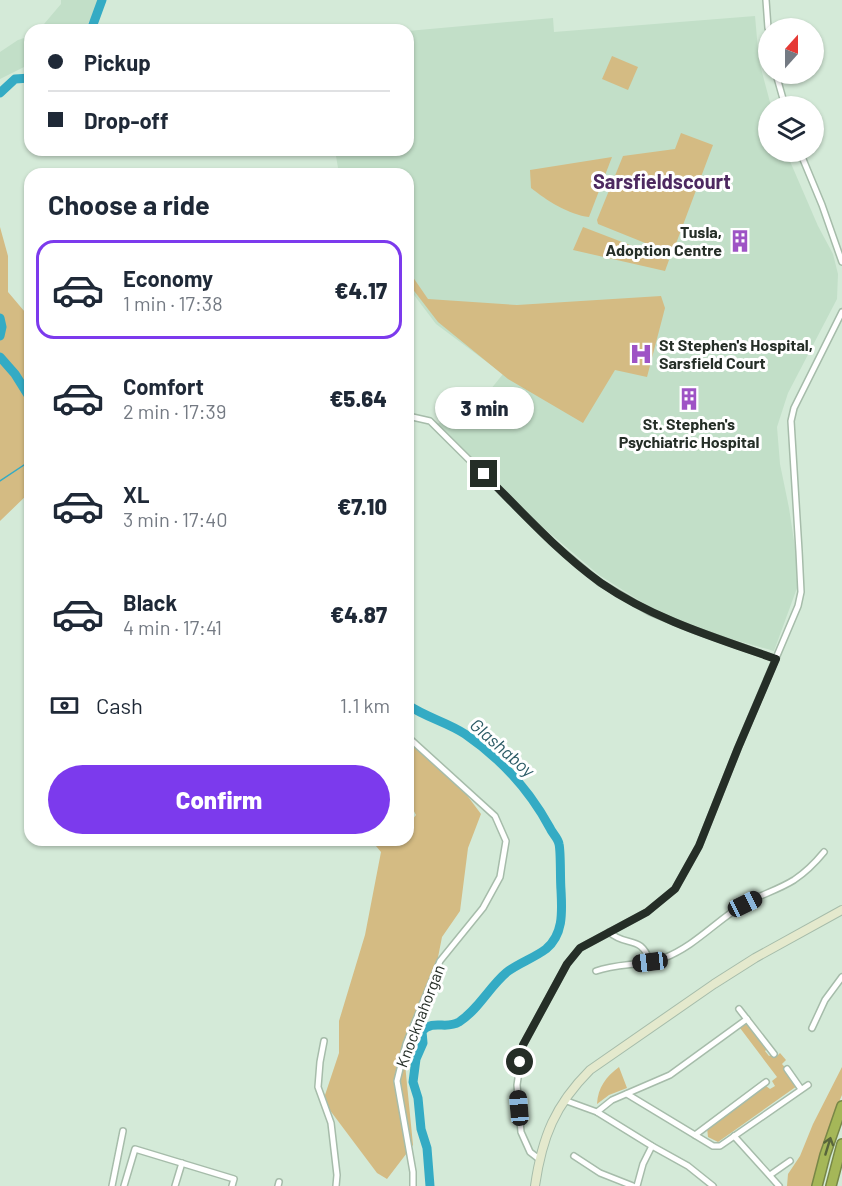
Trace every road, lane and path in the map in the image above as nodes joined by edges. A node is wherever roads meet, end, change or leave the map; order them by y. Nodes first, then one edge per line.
1 (766, 0) edge
2 (767, 18) edge
3 (804, 162) edge
4 (842, 262) edge
5 (842, 312) edge
6 (414, 417) edge
7 (776, 659) junction
8 (414, 742) edge
9 (824, 852) dead end
10 (842, 910) edge
11 (609, 932) junction
12 (650, 962) junction
13 (596, 971) dead end
14 (842, 976) edge
15 (739, 1009) dead end
16 (747, 1019) junction
17 (812, 1028) dead end
18 (324, 1041) dead end
19 (774, 1054) dead end
20 (787, 1069) dead end
21 (766, 1082) dead end
22 (807, 1085) dead end
23 (801, 1089) junction
24 (627, 1094) junction
25 (564, 1100) junction
26 (842, 1106) edge
27 (597, 1112) junction
28 (123, 1131) dead end
29 (695, 1135) junction
30 (734, 1136) junction
31 (842, 1144) edge
32 (652, 1146) junction
33 (573, 1156) dead end
34 (539, 1159) junction
35 (790, 1161) dead end
36 (182, 1163) junction
37 (770, 1175) junction
38 (112, 1186) edge
39 (124, 1186) edge
40 (175, 1186) edge
41 (232, 1186) edge
42 (336, 1186) edge
43 (413, 1186) edge
44 (535, 1186) edge
45 (635, 1186) edge
46 (712, 1186) edge
47 (779, 1186) edge
48 (817, 1186) edge
49 (831, 1186) edge

1 - 2 street
3 - 4 street
5 - 7 street
6 - 7 street
7 - 11 street
8 - 43 street, Knocknahorgan
9 - 12 street
10 - 25 main road
11 - 12 street
11 - 34 street
12 - 13 street
14 - 17 street
15 - 16 street
16 - 19 street
16 - 24 street
18 - 42 street
20 - 23 street
21 - 29 street
22 - 23 street
23 - 30 street
24 - 27 street
24 - 29 street
25 - 27 street
25 - 34 main road
48 -> 26 highway
27 - 32 street
28 - 38 street
29 - 30 street
30 - 37 street
31 - 49 highway
32 - 45 street
32 - 46 street
33 - 45 street
34 - 44 main road
35 - 37 street
36 - 39 street
36 - 40 street
36 - 41 street
37 - 47 street

